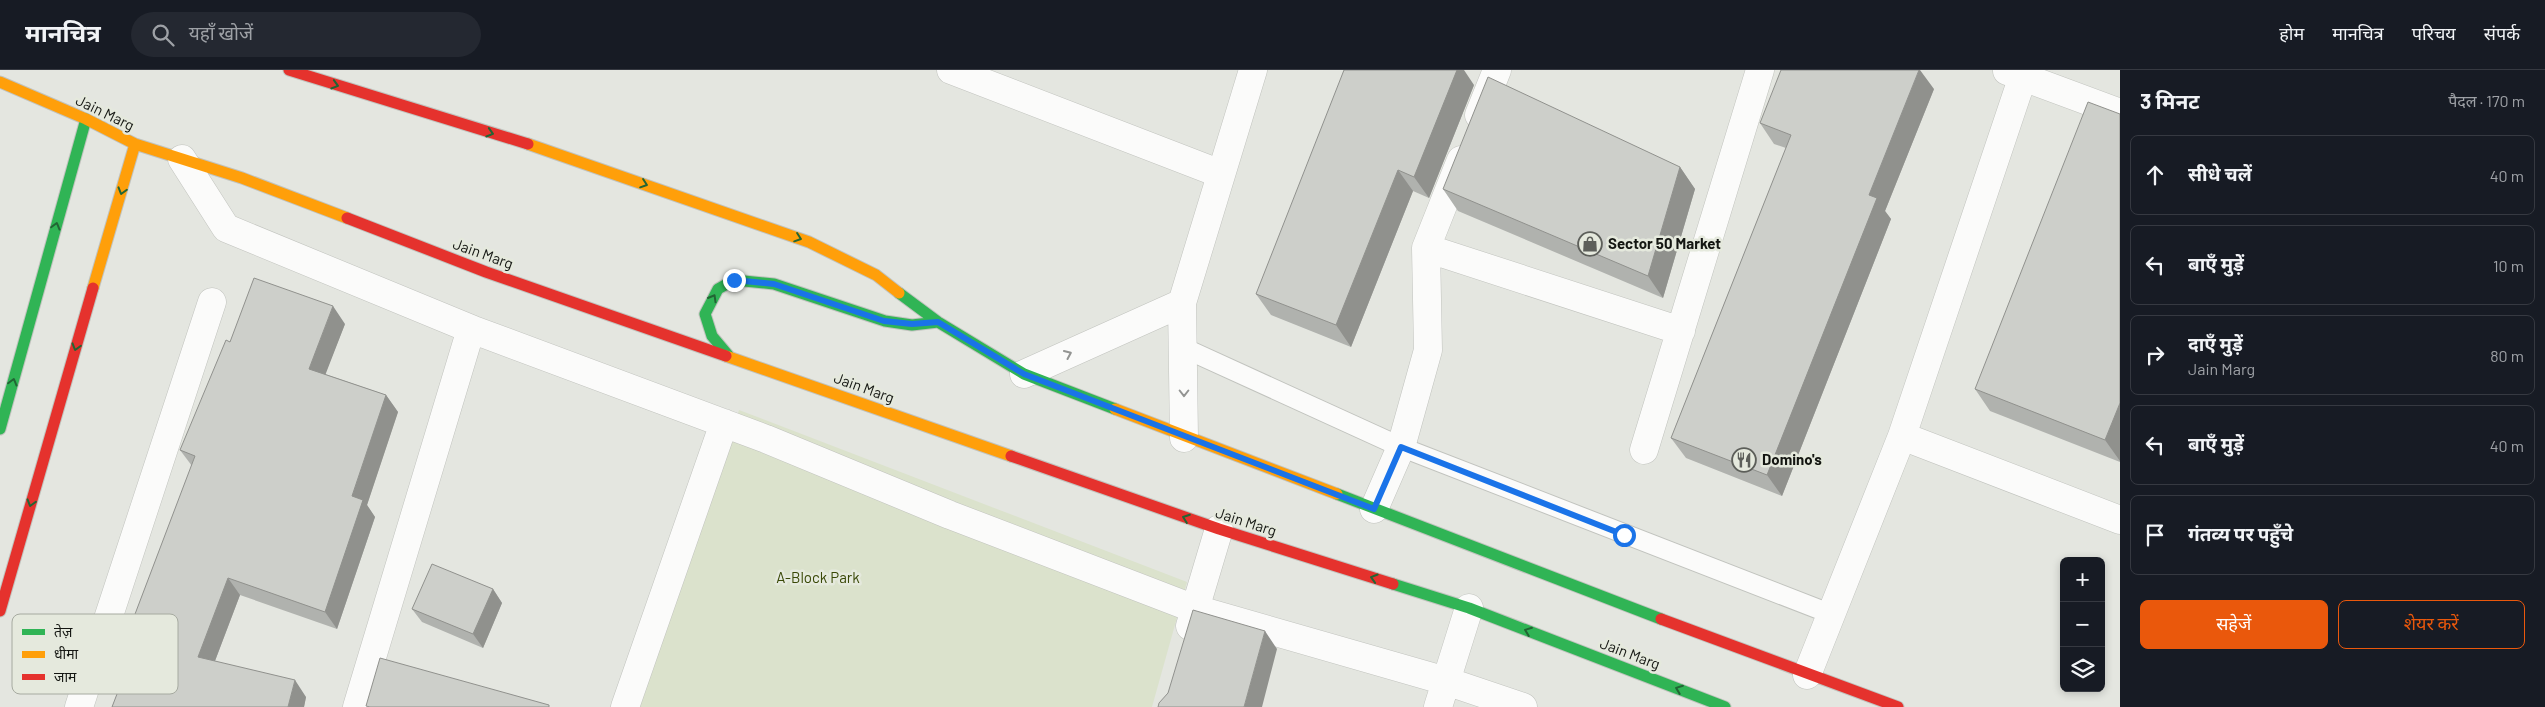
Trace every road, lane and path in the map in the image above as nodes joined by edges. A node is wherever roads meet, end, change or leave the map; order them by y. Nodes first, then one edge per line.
1 (289, 70) edge
2 (951, 70) edge
3 (1254, 70) edge
4 (1497, 70) edge
5 (1760, 70) edge
6 (2018, 72) edge
7 (0, 82) edge
8 (2120, 113) edge
9 (86, 119) junction
10 (135, 144) junction
11 (182, 159) junction
12 (1222, 174) junction
13 (1426, 248) junction
14 (212, 302) dead end
15 (1182, 303) junction
16 (938, 322) junction
17 (471, 329) junction
18 (1681, 331) junction
19 (1184, 348) junction
20 (728, 355) junction
21 (1024, 374) junction
22 (724, 423) junction
23 (0, 429) edge
24 (1902, 436) junction
25 (1184, 438) junction
26 (1401, 447) junction
27 (1644, 450) dead end
28 (1374, 509) junction
29 (2120, 520) edge
30 (1219, 529) junction
31 (1469, 608) junction
32 (1195, 609) junction
33 (0, 611) edge
34 (110, 614) edge
35 (1831, 614) junction
36 (1183, 651) edge
37 (1808, 676) junction
38 (1446, 681) junction
39 (83, 694) edge
40 (1716, 705) edge
41 (79, 707) edge
42 (357, 707) edge
43 (625, 707) edge
44 (1438, 707) edge
45 (1523, 707) edge
46 (1898, 707) edge

1 -> 16 street
2 - 12 street
3 - 12 street
4 - 13 street
5 - 18 street
6 - 8 street
6 - 24 street
7 - 9 street, Jain Marg
9 - 10 street, Jain Marg
23 -> 9 street
10 - 11 street, Jain Marg
10 -> 33 street
11 - 17 street
11 - 20 street, Jain Marg
12 - 15 street
13 - 18 street
13 - 26 street
14 - 34 street
15 - 19 street
21 -> 15 street
20 -> 16 street
16 - 21 street
17 - 22 street
17 - 42 street
18 - 27 street
19 -> 25 street
19 - 26 lane
30 -> 20 street, Jain Marg
21 - 25 street
22 - 32 street
22 - 43 street
24 - 29 street
24 - 35 street
25 - 28 street
26 - 28 street
26 - 35 lane
28 - 37 street
31 -> 30 street, Jain Marg
30 - 32 street
31 - 38 street
40 -> 31 street, Jain Marg
32 - 36 street
32 - 38 street
35 - 37 street
37 - 46 street
38 - 44 street
38 - 45 street
39 - 41 street

